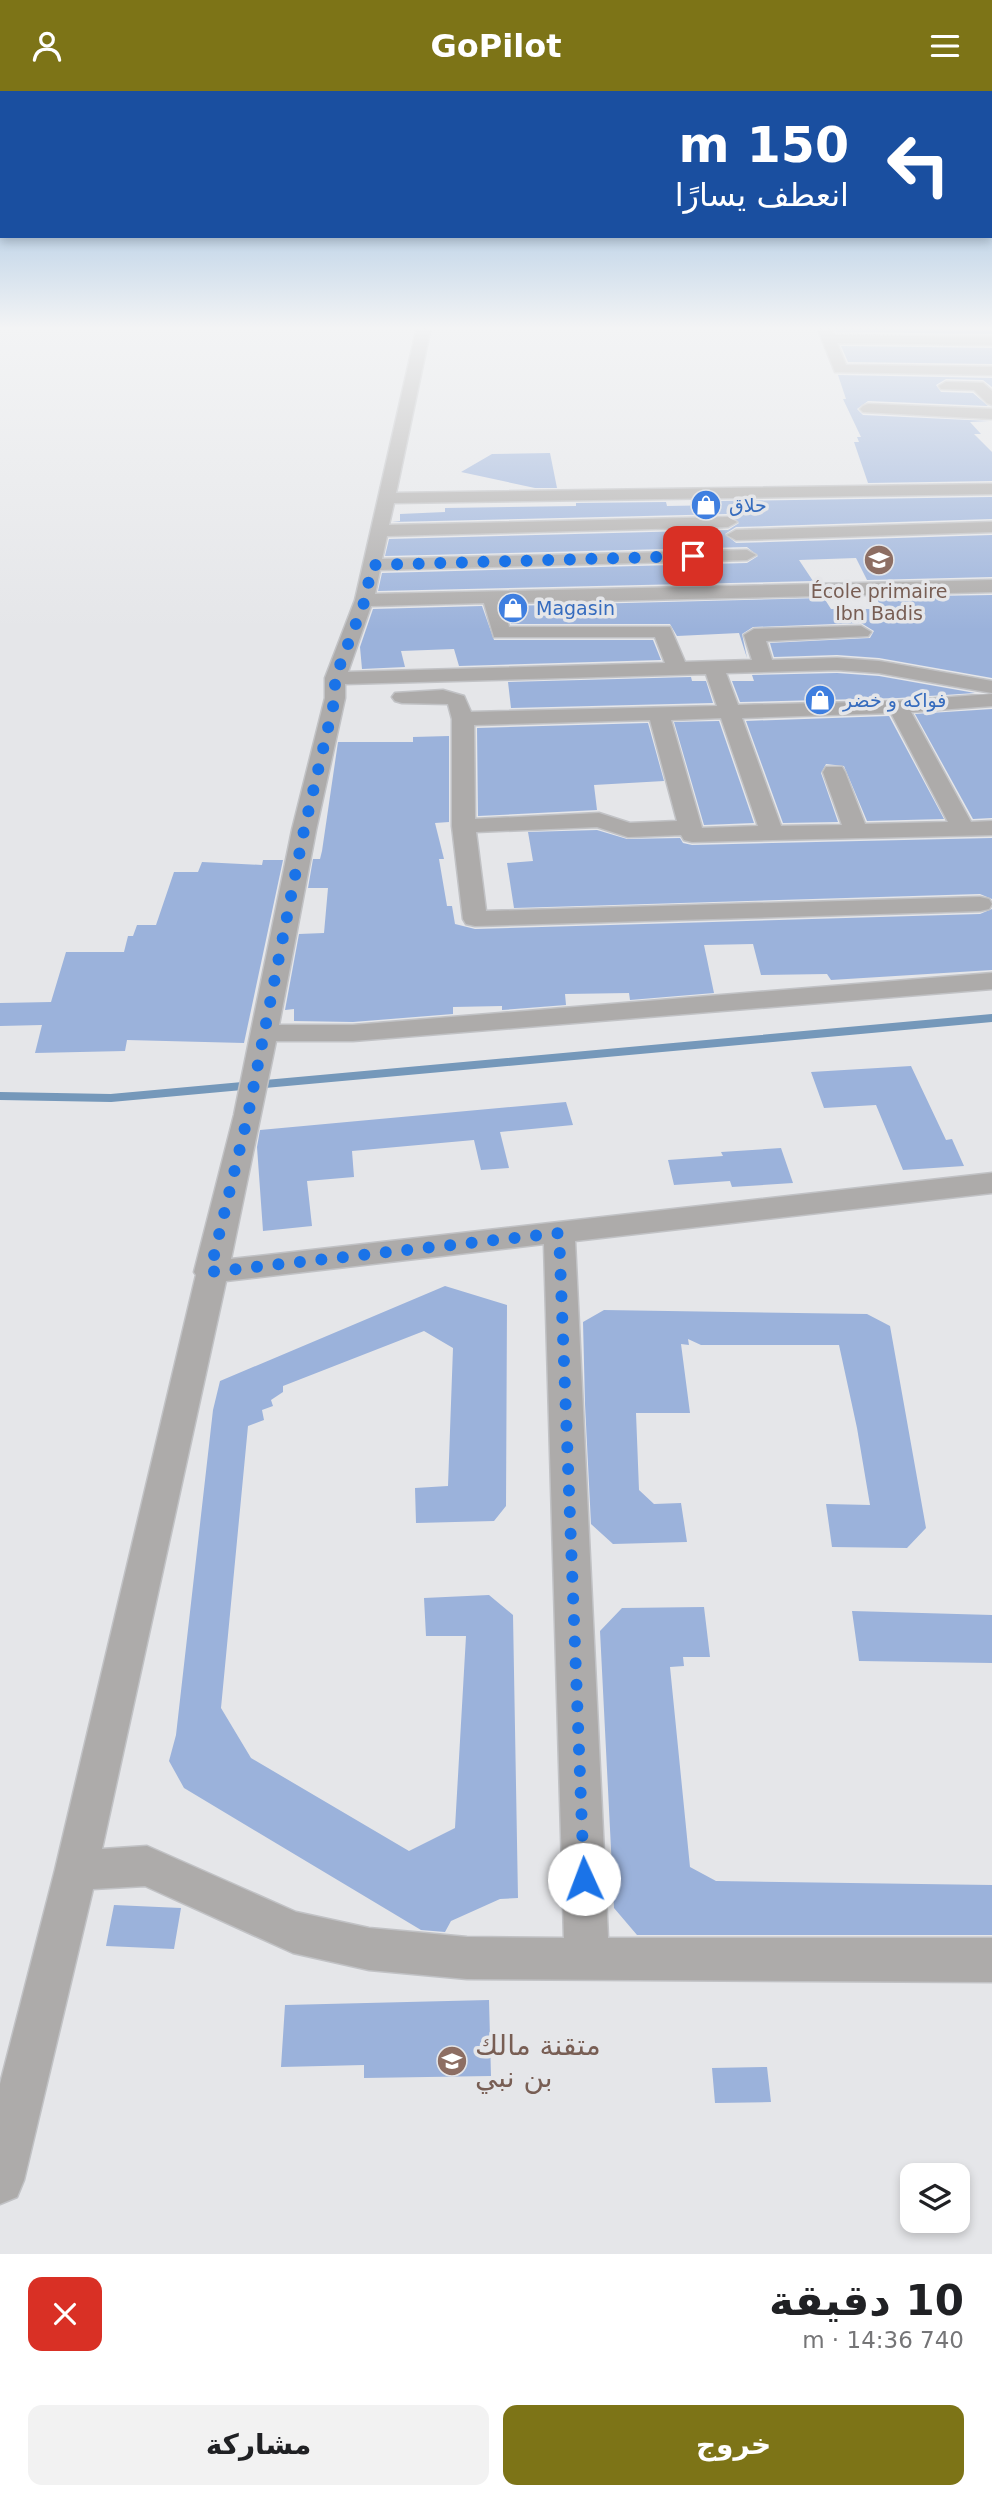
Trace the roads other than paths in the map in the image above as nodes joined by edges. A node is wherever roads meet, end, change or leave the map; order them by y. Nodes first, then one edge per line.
1 (402, 428) edge
2 (984, 489) edge
3 (716, 492) junction
4 (386, 498) junction
5 (992, 508) edge
6 (992, 527) edge
7 (732, 529) junction
8 (379, 531) junction
9 (747, 555) junction
10 (372, 565) junction
11 (992, 586) edge
12 (839, 590) junction
13 (771, 591) junction
14 (492, 598) junction
15 (365, 600) junction
16 (861, 632) junction
17 (519, 633) junction
18 (764, 666) junction
19 (879, 667) junction
20 (714, 668) junction
21 (677, 669) junction
22 (529, 674) junction
23 (992, 687) edge
24 (335, 688) junction
25 (992, 700) edge
26 (898, 707) junction
27 (730, 713) junction
28 (659, 715) junction
29 (463, 719) junction
30 (834, 772) dead end
31 (464, 826) junction
32 (690, 828) junction
33 (963, 828) junction
34 (992, 828) edge
35 (856, 831) junction
36 (772, 833) junction
37 (980, 904) dead end
38 (992, 981) edge
39 (260, 1045) junction
40 (992, 1183) edge
41 (559, 1233) junction
42 (210, 1272) junction
43 (76, 1870) junction
44 (587, 1960) junction
45 (992, 1960) edge
46 (0, 2180) edge

1 - 4 street
2 - 3 street
2 - 5 street
3 - 4 street
3 - 7 street
4 - 8 street
6 - 7 street
7 - 8 street
7 - 9 street
8 - 10 street
9 - 10 street
9 - 13 street
10 - 15 street
11 - 12 street
12 - 13 street
12 - 16 street
13 - 14 street
14 - 15 street
14 - 17 street
15 - 24 street
16 - 18 street
16 - 19 street
17 - 21 street
17 - 22 street
18 - 19 street
18 - 20 street
19 - 23 street
20 - 21 street
20 - 27 street
21 - 22 street
22 - 24 street
24 - 29 street
24 - 39 street
25 - 26 street
26 - 27 street
26 - 33 street
27 - 28 street
27 - 36 street
28 - 29 street
28 - 32 street
29 - 31 street
30 - 35 street
31 - 32 street
31 - 37 street
32 - 36 street
33 - 34 street
33 - 35 street
35 - 36 street
38 - 39 street
39 - 42 street
40 - 41 street
41 - 42 street
41 - 44 street
42 - 43 street
43 - 44 street
43 - 46 street
44 - 45 street

